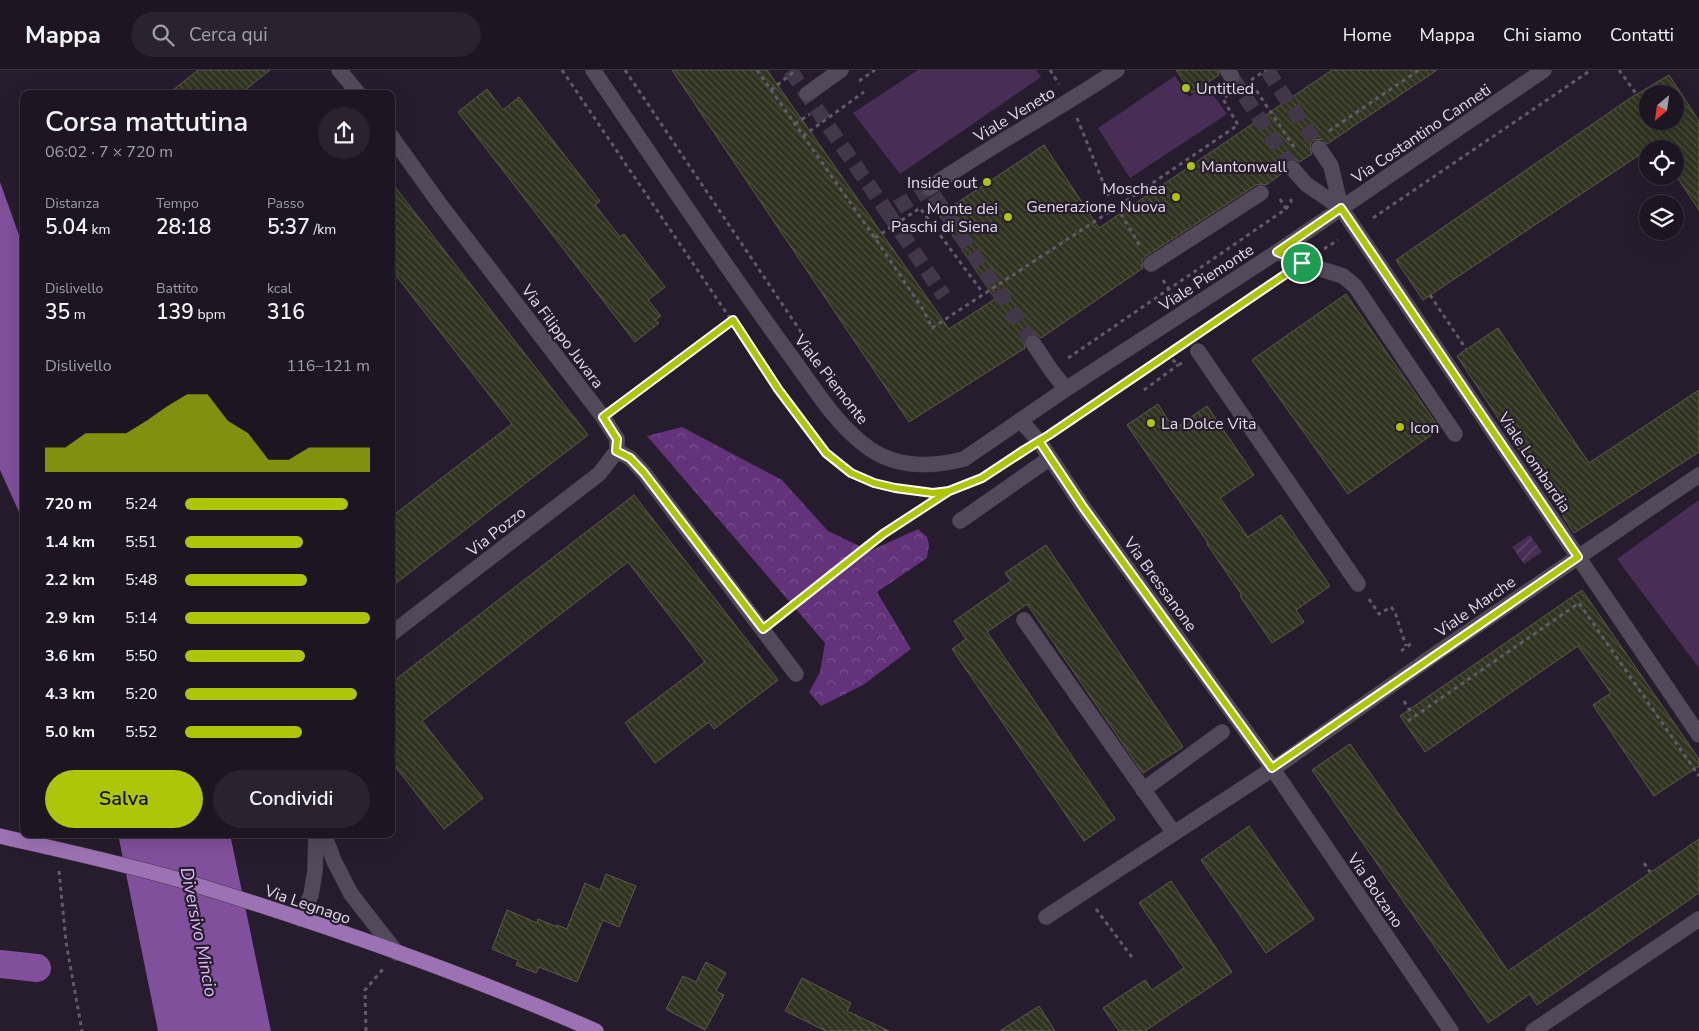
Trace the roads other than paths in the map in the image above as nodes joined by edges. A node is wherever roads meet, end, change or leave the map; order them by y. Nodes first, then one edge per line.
1 (339, 70) edge
2 (593, 70) edge
3 (841, 70) edge
4 (1117, 70) edge
5 (1544, 70) edge
6 (355, 90) edge
7 (807, 94) dead end
8 (395, 142) edge
9 (1320, 142) tunnel mouth
10 (1292, 168) tunnel mouth
11 (929, 188) dead end
12 (1261, 193) dead end
13 (1341, 208) junction
14 (1277, 252) junction
15 (1151, 264) dead end
16 (1033, 343) tunnel mouth
17 (1198, 351) dead end
18 (1066, 389) junction
19 (1021, 421) junction
20 (1455, 434) dead end
21 (616, 451) junction
22 (1050, 458) junction
23 (1699, 475) edge
24 (960, 521) dead end
25 (1578, 557) junction
26 (1358, 584) road end
27 (1024, 620) dead end
28 (395, 631) edge
29 (796, 674) dead end
30 (1222, 732) dead end
31 (1699, 735) edge
32 (1272, 768) junction
33 (1143, 790) junction
34 (1174, 833) junction
35 (0, 836) edge
36 (316, 838) edge
37 (325, 838) edge
38 (1046, 917) dead end
39 (300, 919) junction
40 (1699, 919) edge
41 (397, 953) junction
42 (596, 1031) edge
43 (1451, 1031) edge
44 (1533, 1031) edge

1 - 6 street
2 - 19 street, Viale Piemonte
3 - 7 street
4 - 11 street, Viale Veneto
5 - 13 street, Via Costantino Canneti
8 - 21 street, Via Filippo Juvara
9 - 13 street, Viale Lombardia
10 - 13 street, Viale Lombardia
12 - 15 street
13 - 14 street, Viale Piemonte
13 - 25 street, Viale Lombardia
14 - 18 street, Viale Piemonte
14 - 20 street
16 - 18 street
17 - 26 street
18 - 19 street, Viale Piemonte
19 - 22 street, Via Bressanone
21 - 28 street, Via Pozzo
21 - 29 street
22 - 24 street
22 - 32 street, Via Bressanone
23 - 25 street, Viale Marche
25 - 31 street, Viale Lombardia
25 - 32 street, Viale Marche
27 - 33 street
30 - 33 street
32 - 34 street, Viale Marche
32 - 43 street, Via Bolzano
33 - 34 street
34 - 38 street, Viale Marche
35 - 39 main road, Via Legnago
36 - 39 street
37 - 41 street
39 - 41 main road, Via Legnago
40 - 44 street
41 - 42 main road, Via Legnago

